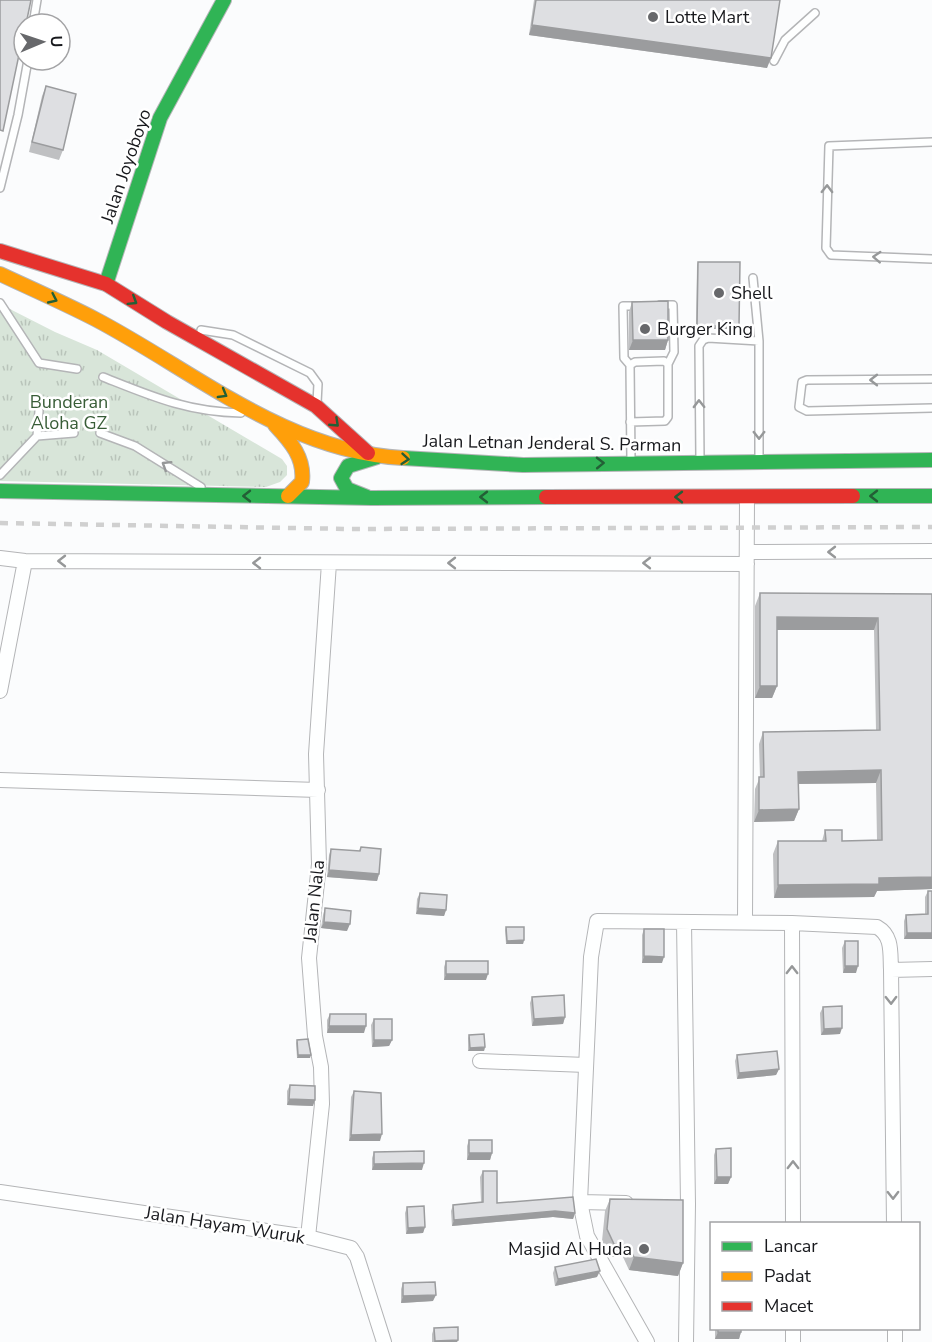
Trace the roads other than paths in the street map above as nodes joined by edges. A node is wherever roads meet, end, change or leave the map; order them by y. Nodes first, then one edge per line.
1 (224, 0) edge
2 (814, 13) dead end
3 (774, 61) edge
4 (25, 72) edge
5 (932, 142) edge
6 (4, 157) edge
7 (0, 188) edge
8 (0, 251) edge
9 (932, 259) edge
10 (0, 274) edge
11 (753, 278) dead end
12 (106, 284) junction
13 (0, 303) edge
14 (167, 322) junction
15 (759, 341) junction
16 (39, 363) junction
17 (668, 364) junction
18 (630, 365) junction
19 (77, 369) dead end
20 (39, 373) dead end
21 (103, 377) dead end
22 (932, 380) edge
23 (316, 406) junction
24 (932, 408) edge
25 (39, 411) dead end
26 (259, 414) junction
27 (630, 422) junction
28 (273, 423) junction
29 (74, 433) dead end
30 (100, 433) dead end
31 (37, 436) junction
32 (374, 455) junction
33 (932, 460) edge
34 (700, 462) junction
35 (759, 462) junction
36 (631, 463) junction
37 (0, 476) edge
38 (0, 490) edge
39 (932, 495) edge
40 (216, 496) junction
41 (288, 496) junction
42 (747, 497) junction
43 (372, 498) junction
44 (932, 551) edge
45 (0, 558) edge
46 (748, 558) junction
47 (26, 561) junction
48 (329, 564) junction
49 (0, 691) edge
50 (0, 780) edge
51 (318, 790) junction
52 (684, 922) junction
53 (745, 922) junction
54 (792, 922) junction
55 (932, 969) edge
56 (891, 970) junction
57 (480, 1061) dead end
58 (586, 1065) junction
59 (0, 1192) edge
60 (580, 1202) junction
61 (640, 1203) edge
62 (793, 1222) edge
63 (894, 1222) edge
64 (308, 1237) junction
65 (384, 1342) edge
66 (647, 1342) edge
67 (686, 1342) edge

1 - 12 main road, Jalan Joyoboyo
2 - 3 lane
4 - 6 lane
9 -> 5 lane
6 - 7 lane
8 - 12 main road
10 -> 26 main road, Jalan Letnan Jenderal S. Parman
11 - 15 lane
12 -> 14 main road
13 - 16 lane
14 - 23 main road
14 - 23 lane
34 -> 15 lane
15 -> 35 lane
16 - 19 lane
16 - 20 lane
17 - 18 lane
17 - 18 lane
17 - 27 lane
18 - 27 lane
21 - 26 lane
22 -> 24 lane
23 -> 32 main road
25 - 31 lane
26 - 28 main road, Jalan Letnan Jenderal S. Parman
27 - 36 lane
28 - 32 main road, Jalan Letnan Jenderal S. Parman
28 - 41 main road
29 - 31 lane
40 -> 30 lane
31 - 37 lane
32 -> 36 main road, Jalan Letnan Jenderal S. Parman
32 - 43 main road
33 - 35 main road, Jalan Letnan Jenderal S. Parman
34 - 35 main road, Jalan Letnan Jenderal S. Parman
34 - 36 main road, Jalan Letnan Jenderal S. Parman
38 - 40 main road
39 -> 42 main road
41 -> 40 main road
41 - 43 main road
42 -> 43 main road
42 - 46 street
44 -> 46 street
45 - 47 street
46 -> 48 street
46 - 53 street
48 -> 47 street
47 - 49 street
48 - 51 street, Jalan Nala
50 - 51 street
51 - 64 street, Jalan Nala
52 - 53 street
52 - 58 street
52 - 67 street
53 - 54 street
54 - 56 street
62 -> 54 street
55 - 56 street
56 -> 63 street
57 - 58 street
58 - 60 street
59 - 64 street, Jalan Hayam Wuruk
60 - 61 street
60 - 66 street
64 - 65 street, Jalan Hayam Wuruk

